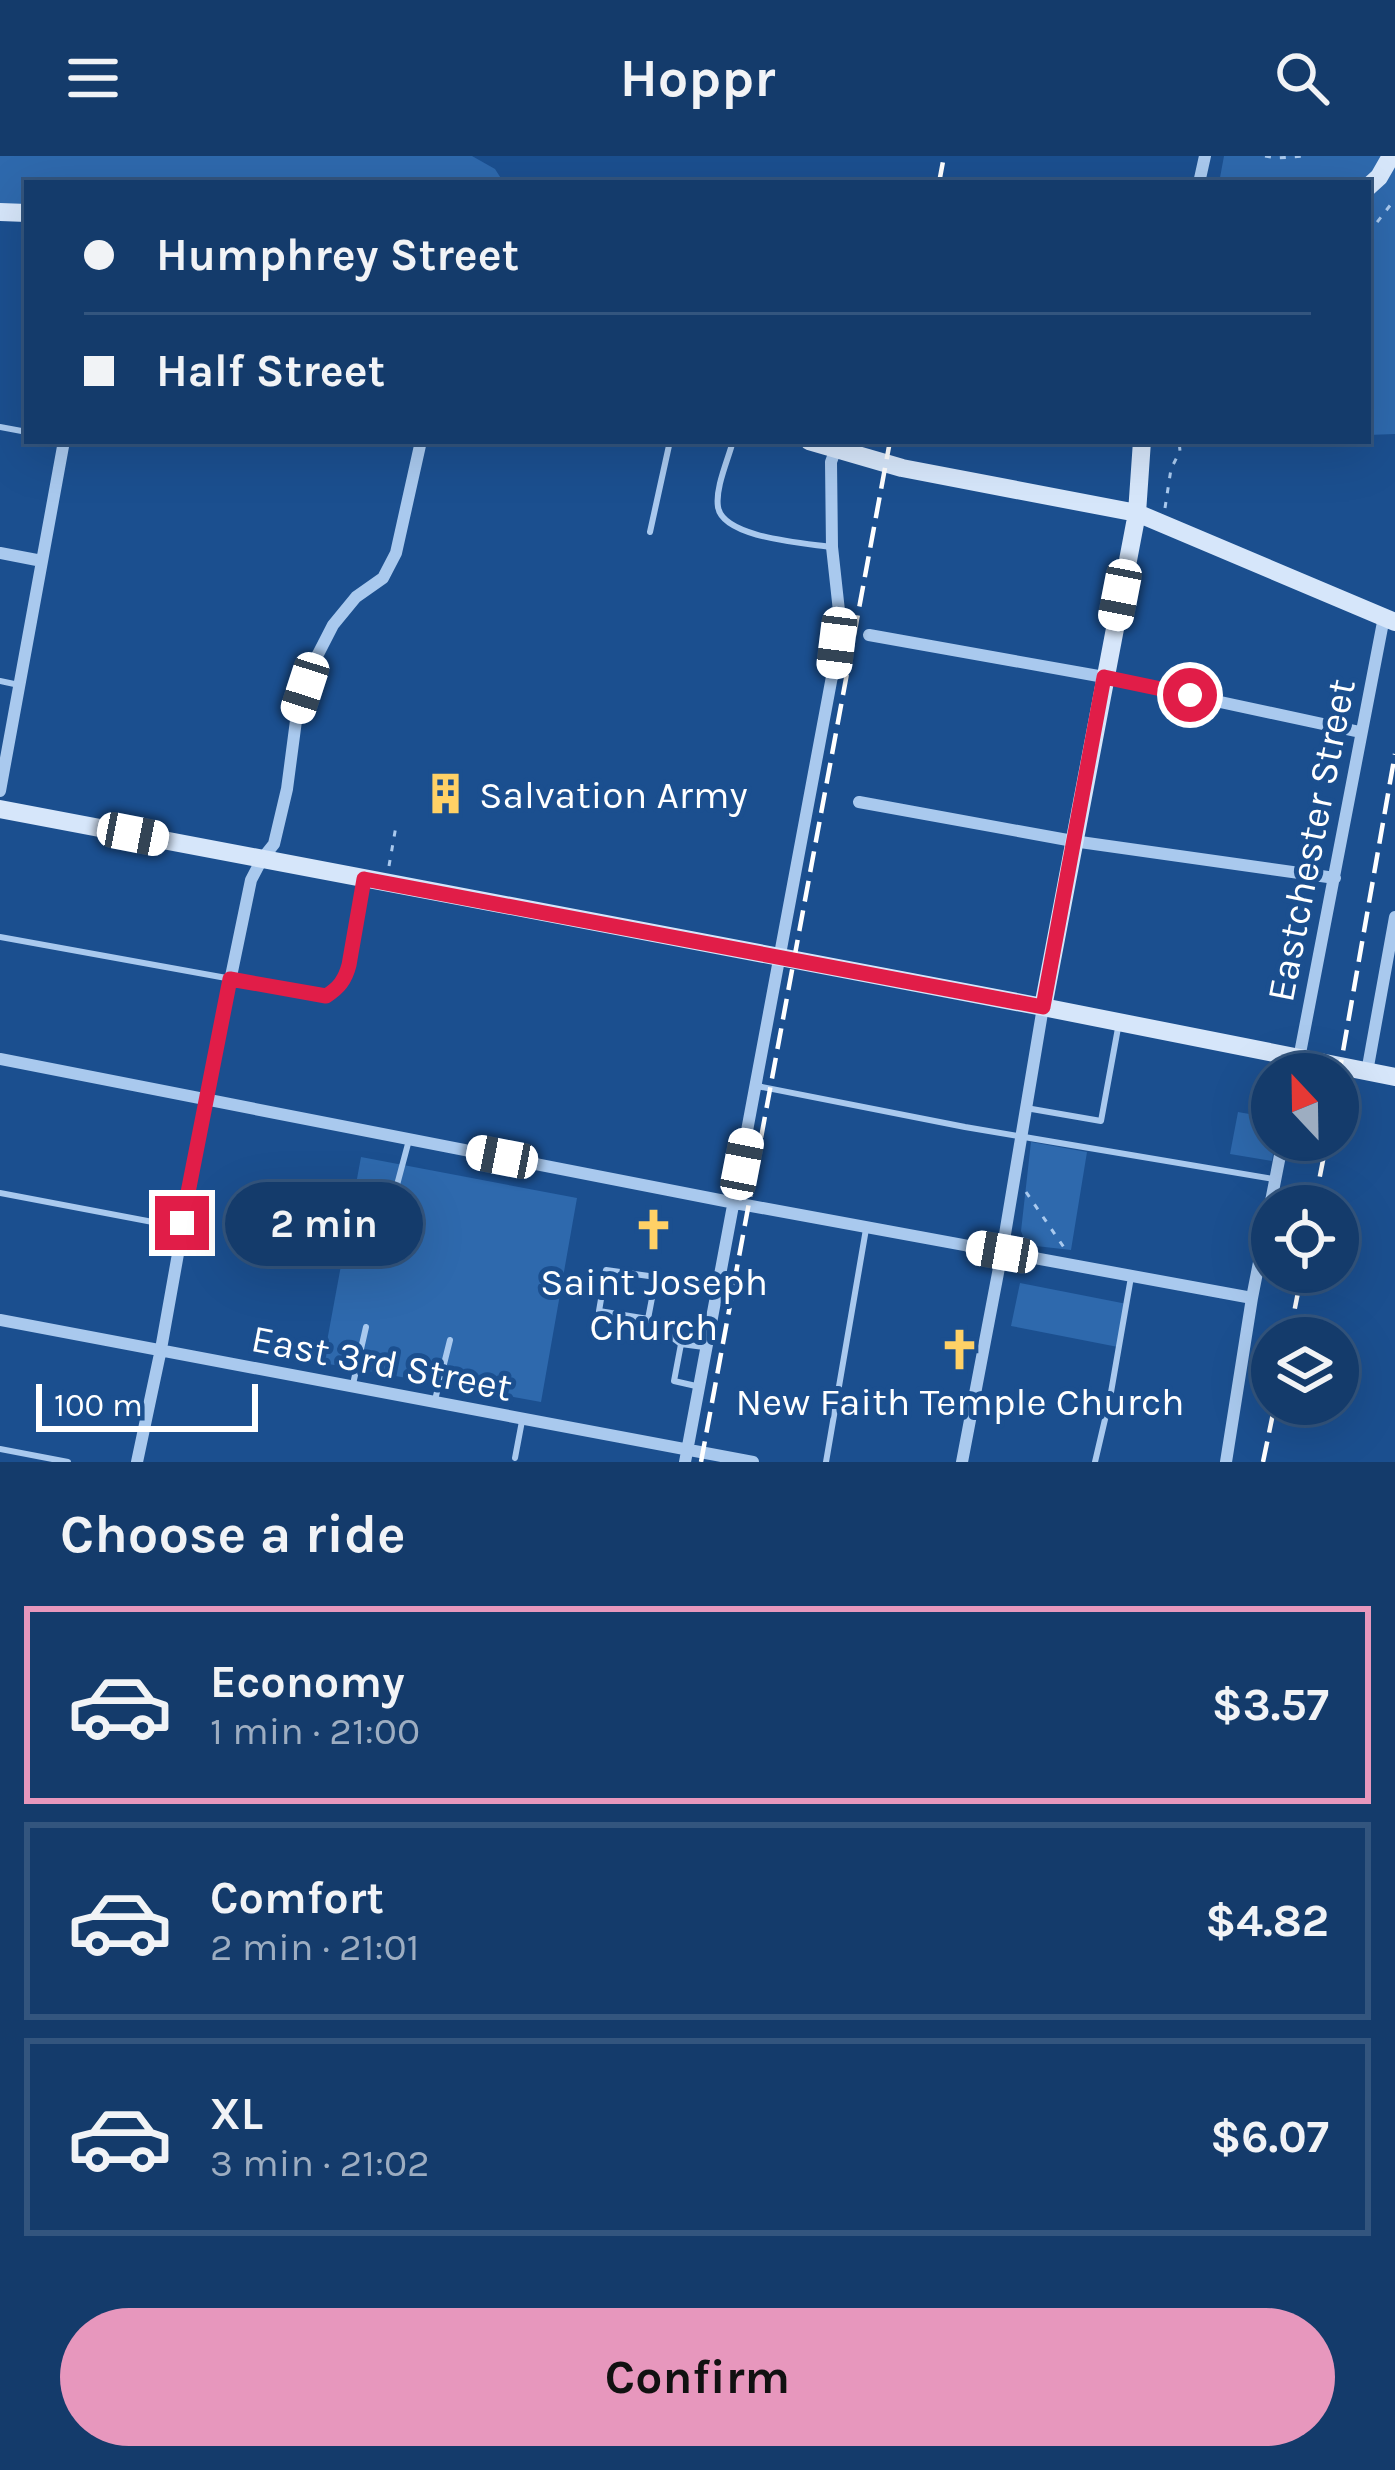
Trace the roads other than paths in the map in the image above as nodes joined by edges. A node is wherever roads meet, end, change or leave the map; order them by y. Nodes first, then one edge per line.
1 (1391, 156) edge
2 (1371, 185) edge
3 (63, 444) edge
4 (420, 444) edge
5 (669, 444) edge
6 (732, 444) edge
7 (817, 444) edge
8 (1142, 444) edge
9 (835, 451) junction
10 (1137, 513) junction
11 (650, 532) dead end
12 (832, 547) junction
13 (0, 554) edge
14 (42, 561) junction
15 (1389, 619) edge
16 (869, 635) dead end
17 (1104, 677) junction
18 (0, 681) edge
19 (19, 686) junction
20 (1360, 732) junction
21 (0, 791) edge
22 (859, 802) dead end
23 (0, 809) edge
24 (1073, 842) junction
25 (262, 859) junction
26 (1336, 878) junction
27 (364, 879) junction
28 (1395, 917) edge
29 (0, 938) edge
30 (778, 958) junction
31 (230, 979) junction
32 (1043, 1007) junction
33 (1119, 1023) junction
34 (1300, 1053) edge
35 (1251, 1056) edge
36 (0, 1059) edge
37 (1359, 1071) edge
38 (1367, 1072) junction
39 (1395, 1077) edge
40 (757, 1086) junction
41 (206, 1097) junction
42 (1026, 1108) junction
43 (1021, 1136) junction
44 (410, 1138) junction
45 (1279, 1161) edge
46 (1275, 1179) junction
47 (0, 1193) edge
48 (735, 1203) junction
49 (182, 1227) junction
50 (867, 1227) junction
51 (382, 1240) dead end
52 (1002, 1252) junction
53 (1132, 1276) junction
54 (1252, 1298) junction
55 (648, 1319) junction
56 (0, 1320) edge
57 (366, 1327) dead end
58 (450, 1340) dead end
59 (681, 1344) junction
60 (707, 1348) junction
61 (160, 1349) junction
62 (700, 1386) junction
63 (352, 1387) junction
64 (434, 1403) junction
65 (522, 1420) junction
66 (0, 1449) edge
67 (687, 1455) edge
68 (514, 1458) dead end
69 (68, 1462) edge
70 (136, 1462) edge
71 (753, 1462) edge
72 (826, 1462) edge
73 (962, 1462) edge
74 (1095, 1462) edge
75 (1226, 1462) edge

1 - 2 street
3 - 14 street
4 - 25 street
5 - 11 lane
6 - 12 lane
7 - 9 street
8 - 10 street
9 - 10 street
9 - 12 street
10 - 15 street
10 - 17 street
12 - 30 street
13 - 14 street
14 - 19 street
15 - 20 street, Eastchester Street
16 - 17 street
17 - 20 street
17 - 24 street
18 - 19 lane
19 - 21 street
20 - 26 street, Eastchester Street
22 - 24 street
23 - 25 street
24 - 26 street
24 - 32 street
25 - 27 street
25 - 31 street
26 - 34 street, Eastchester Street
27 - 30 street
27 - 31 lane
28 - 38 street
29 - 31 lane
30 - 32 street
30 - 40 street
31 - 41 street
32 - 33 street
32 - 42 street
33 - 35 street
33 - 42 lane
36 - 41 street
37 - 38 street
38 - 39 street
40 - 43 lane
40 - 48 street
41 - 44 street
41 - 49 street
42 - 43 street
43 - 46 lane
43 - 52 street
44 - 48 street
44 - 51 lane
45 - 46 street
46 - 54 street
47 - 49 lane
48 - 50 street
48 - 60 street
49 - 61 street
50 - 52 street
50 - 72 lane
52 - 53 street
52 - 73 street
53 - 54 street
53 - 74 lane
54 - 75 street
55 - 55 lane
55 - 59 lane
56 - 61 street, East 3rd Street
57 - 63 lane
58 - 64 lane
59 - 60 lane
59 - 62 lane
60 - 62 street
61 - 63 street, East 3rd Street
61 - 70 street
62 - 67 street
63 - 64 street, East 3rd Street
64 - 65 street, East 3rd Street
65 - 67 street, East 3rd Street
65 - 68 lane
66 - 69 lane
67 - 71 street, East 3rd Street

